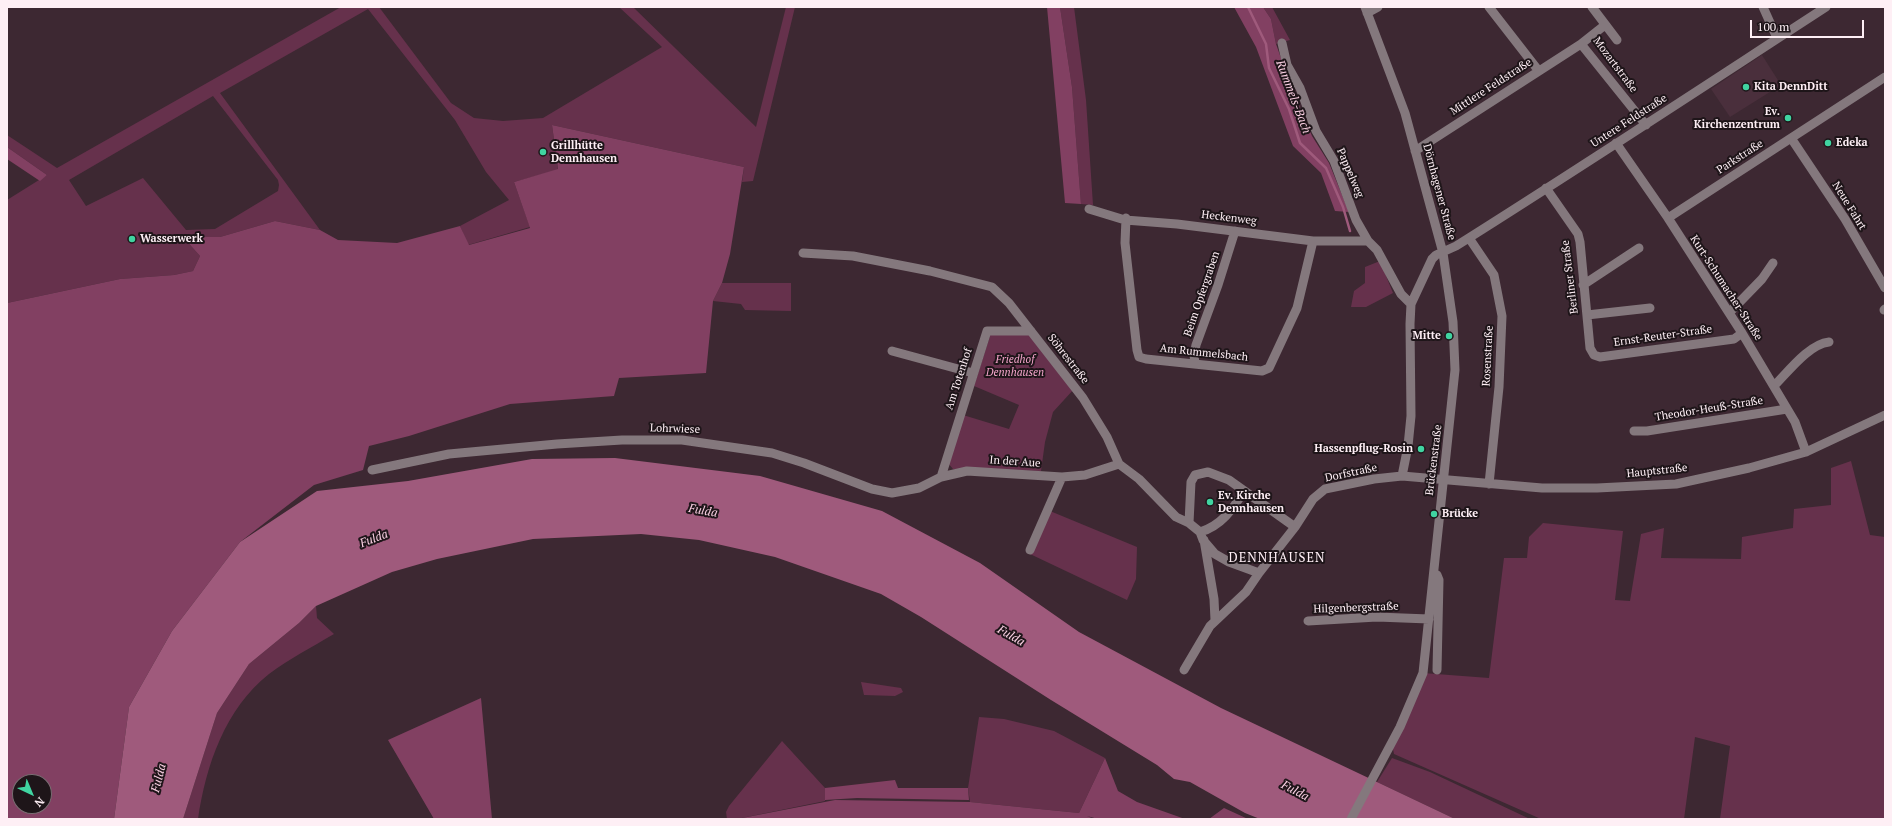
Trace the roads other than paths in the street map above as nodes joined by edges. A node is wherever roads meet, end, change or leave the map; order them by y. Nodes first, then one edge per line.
1 (1378, 7) edge
2 (1489, 7) edge
3 (1592, 7) edge
4 (1763, 7) edge
5 (1826, 7) edge
6 (1366, 10) edge
7 (1605, 25) junction
8 (1776, 38) junction
9 (1617, 40) dead end
10 (1282, 43) dead end
11 (1581, 44) junction
12 (1538, 70) junction
13 (1885, 77) edge
14 (1646, 125) junction
15 (1791, 138) junction
16 (1616, 143) junction
17 (1415, 151) junction
18 (1546, 188) junction
19 (1089, 209) dead end
20 (1126, 218) junction
21 (1668, 218) junction
22 (1235, 231) junction
23 (1469, 238) junction
24 (1312, 241) junction
25 (1368, 241) junction
26 (1639, 248) dead end
27 (803, 253) dead end
28 (1443, 253) junction
29 (1773, 263) dead end
30 (1583, 285) junction
31 (1885, 288) edge
32 (1411, 304) junction
33 (1650, 308) dead end
34 (1729, 313) junction
35 (1587, 315) junction
36 (1031, 331) junction
37 (1742, 333) junction
38 (1829, 342) dead end
39 (1590, 348) joint
40 (892, 351) dead end
41 (1195, 364) junction
42 (973, 373) junction
43 (1774, 386) junction
44 (1787, 409) junction
45 (1885, 415) edge
46 (1634, 431) dead end
47 (1806, 452) junction
48 (1118, 464) junction
49 (372, 470) dead end
50 (966, 471) joint
51 (1402, 476) junction
52 (940, 477) junction
53 (1062, 477) junction
54 (1444, 480) junction
55 (1488, 484) junction
56 (1244, 492) junction
57 (1189, 523) junction
58 (1295, 527) junction
59 (1202, 536) junction
60 (1030, 550) dead end
61 (1434, 570) junction
62 (1259, 572) junction
63 (1429, 619) junction
64 (1216, 620) junction
65 (1308, 621) dead end
66 (1184, 670) dead end
67 (1437, 670) dead end
68 (1351, 819) edge

1 - 6 street
2 - 12 street
3 - 7 street, Mozartstraße
4 - 8 street
5 - 8 street, Untere Feldstraße
6 - 17 street, Dörnhagener Straße
7 - 9 street, Mozartstraße
7 - 11 street, Mozartstraße
8 - 14 street, Untere Feldstraße
10 - 25 street, Pappelweg
11 - 12 street, Mittlere Feldstraße
11 - 14 street, Mozartstraße
12 - 17 street, Mittlere Feldstraße
13 - 15 street, Parkstraße
14 - 16 street, Untere Feldstraße
15 - 21 street, Parkstraße
15 - 31 street, Neue Fahrt
16 - 18 street, Untere Feldstraße
16 - 21 street, Kurt-Schumacher-Straße
17 - 28 street, Dörnhagener Straße
18 - 23 street, Untere Feldstraße
18 - 30 street, Berliner Straße
19 - 20 street, Heckenweg
20 - 22 street, Heckenweg
20 - 41 street, Am Rummelsbach
21 - 34 street, Kurt-Schumacher-Straße
22 - 24 street, Heckenweg
22 - 41 street, Beim Opfergraben
23 - 28 street, Untere Feldstraße
23 - 55 street, Rosenstraße
24 - 25 street, Heckenweg
24 - 41 street, Am Rummelsbach
25 - 32 street, Pappelweg
26 - 30 street
27 - 36 street, Söhrestraße
28 - 32 street, Dörnhagener Straße
28 - 54 street, Brückenstraße
29 - 34 street
30 - 35 street, Berliner Straße
32 - 51 street, Dörnhagener Straße
33 - 35 street
34 - 37 street, Kurt-Schumacher-Straße
35 - 39 street, Berliner Straße
36 - 42 street, Am Totenhof
36 - 48 street, Söhrestraße
37 - 39 street, Ernst-Reuter-Straße
37 - 43 street, Kurt-Schumacher-Straße
38 - 43 street
40 - 42 street
42 - 52 street, Am Totenhof
43 - 44 street, Kurt-Schumacher-Straße
44 - 46 street, Theodor-Heuß-Straße
44 - 47 street, Kurt-Schumacher-Straße
45 - 47 street, Hauptstraße
47 - 55 street, Hauptstraße
48 - 53 street, In der Aue
48 - 57 street
49 - 52 street, Lohrwiese
50 - 52 street, Lohrwiese
50 - 53 street, In der Aue
51 - 54 street, Dorfstraße
51 - 58 street, Dorfstraße
53 - 60 street
54 - 55 street, Hauptstraße
54 - 61 street, Brückenstraße
56 - 57 street
56 - 58 street
56 - 59 street
57 - 59 street
58 - 62 street, Dorfstraße
59 - 62 street
59 - 64 street
61 - 63 street
61 - 67 street, Brückenstraße
62 - 64 street, Dorfstraße
63 - 65 street, Hilgenbergstraße
63 - 68 street
64 - 66 street, Dorfstraße

